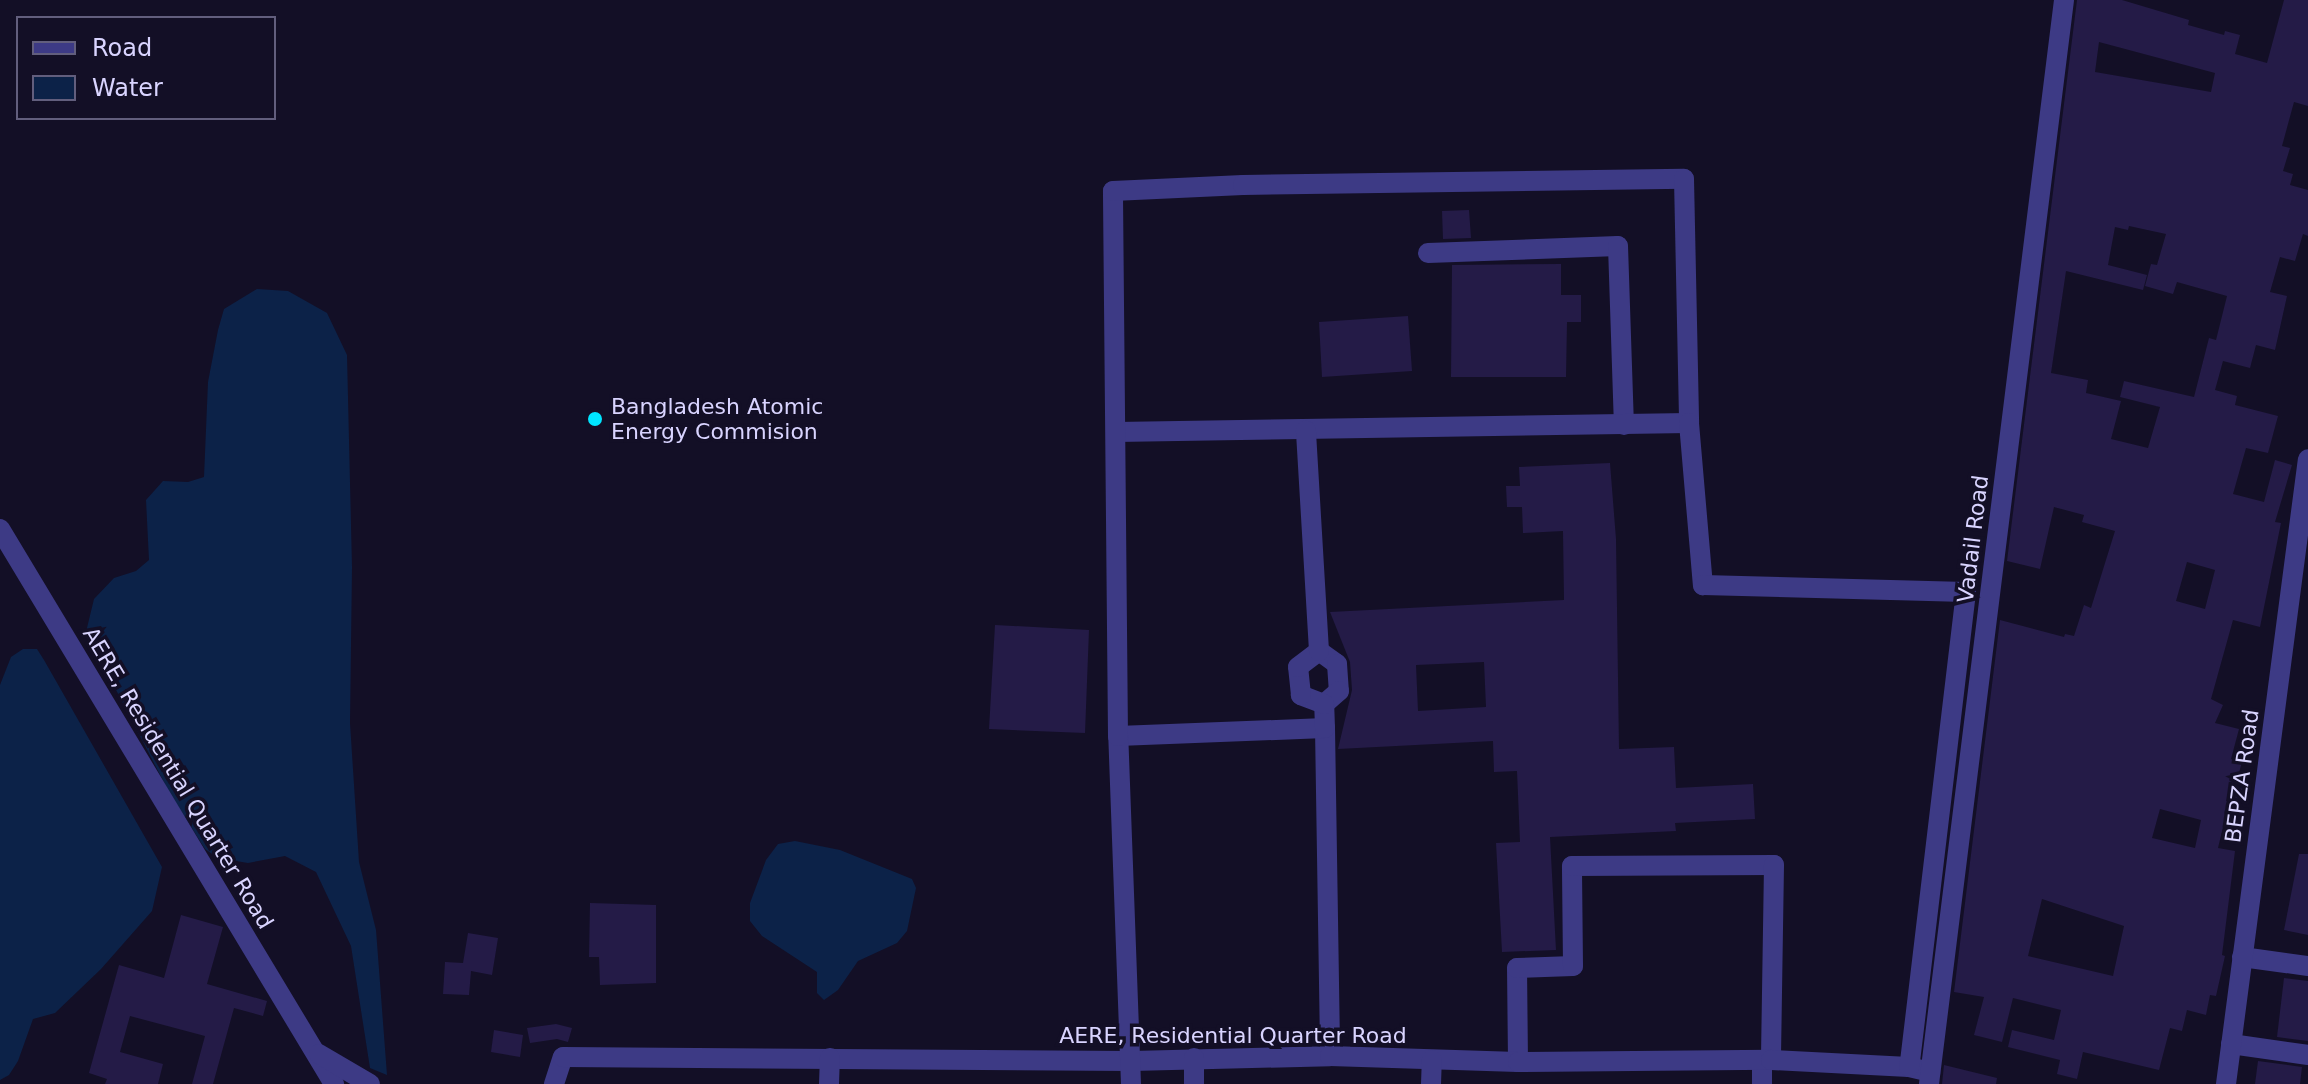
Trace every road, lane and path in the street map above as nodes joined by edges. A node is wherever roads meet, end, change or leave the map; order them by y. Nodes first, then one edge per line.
1 (2064, 0) edge
2 (1428, 253) dead end
3 (1689, 423) junction
4 (1624, 425) junction
5 (1306, 430) junction
6 (1116, 432) junction
7 (2308, 459) edge
8 (2304, 514) edge
9 (0, 529) edge
10 (1319, 651) junction
11 (1324, 704) junction
12 (1325, 728) junction
13 (1118, 736) junction
14 (2242, 957) junction
15 (2308, 966) edge
16 (2231, 1044) junction
17 (315, 1052) junction
18 (2308, 1055) edge
19 (1330, 1056) junction
20 (830, 1058) junction
21 (1194, 1058) junction
22 (1432, 1060) junction
23 (1766, 1060) junction
24 (1132, 1061) junction
25 (1518, 1062) junction
26 (1909, 1067) junction
27 (1930, 1078) edge
28 (334, 1084) edge
29 (370, 1084) edge
30 (554, 1084) edge
31 (829, 1084) edge
32 (1131, 1084) edge
33 (1194, 1084) edge
34 (1431, 1084) edge
35 (1762, 1084) edge
36 (2226, 1084) edge

1 - 27 street, Vadail Road
2 - 4 street
3 - 4 street
3 - 6 street
3 - 26 street
4 - 5 street
5 - 6 street
5 - 10 street
6 - 13 street
7 - 8 street, BEPZA Road
8 - 14 street, BEPZA Road
9 - 17 street, AERE, Residential Quarter Road
10 - 11 street
10 - 11 street
11 - 12 street
12 - 13 street
12 - 19 street
13 - 24 street
14 - 15 street
14 - 16 street, BEPZA Road
16 - 18 street
16 - 36 street, BEPZA Road
17 - 28 street, AERE, Residential Quarter Road
17 - 29 street, AERE, Residential Quarter Road
19 - 21 street, AERE, Residential Quarter Road
19 - 22 street, AERE, Residential Quarter Road
20 - 24 street, AERE, Residential Quarter Road
20 - 30 street, AERE, Residential Quarter Road
20 - 31 street
21 - 24 street, AERE, Residential Quarter Road
21 - 33 street
22 - 25 street, AERE, Residential Quarter Road
22 - 34 street
23 - 25 street, AERE, Residential Quarter Road
23 - 25 street
23 - 26 street, AERE, Residential Quarter Road
23 - 35 street
24 - 32 street
26 - 27 street, AERE, Residential Quarter Road

